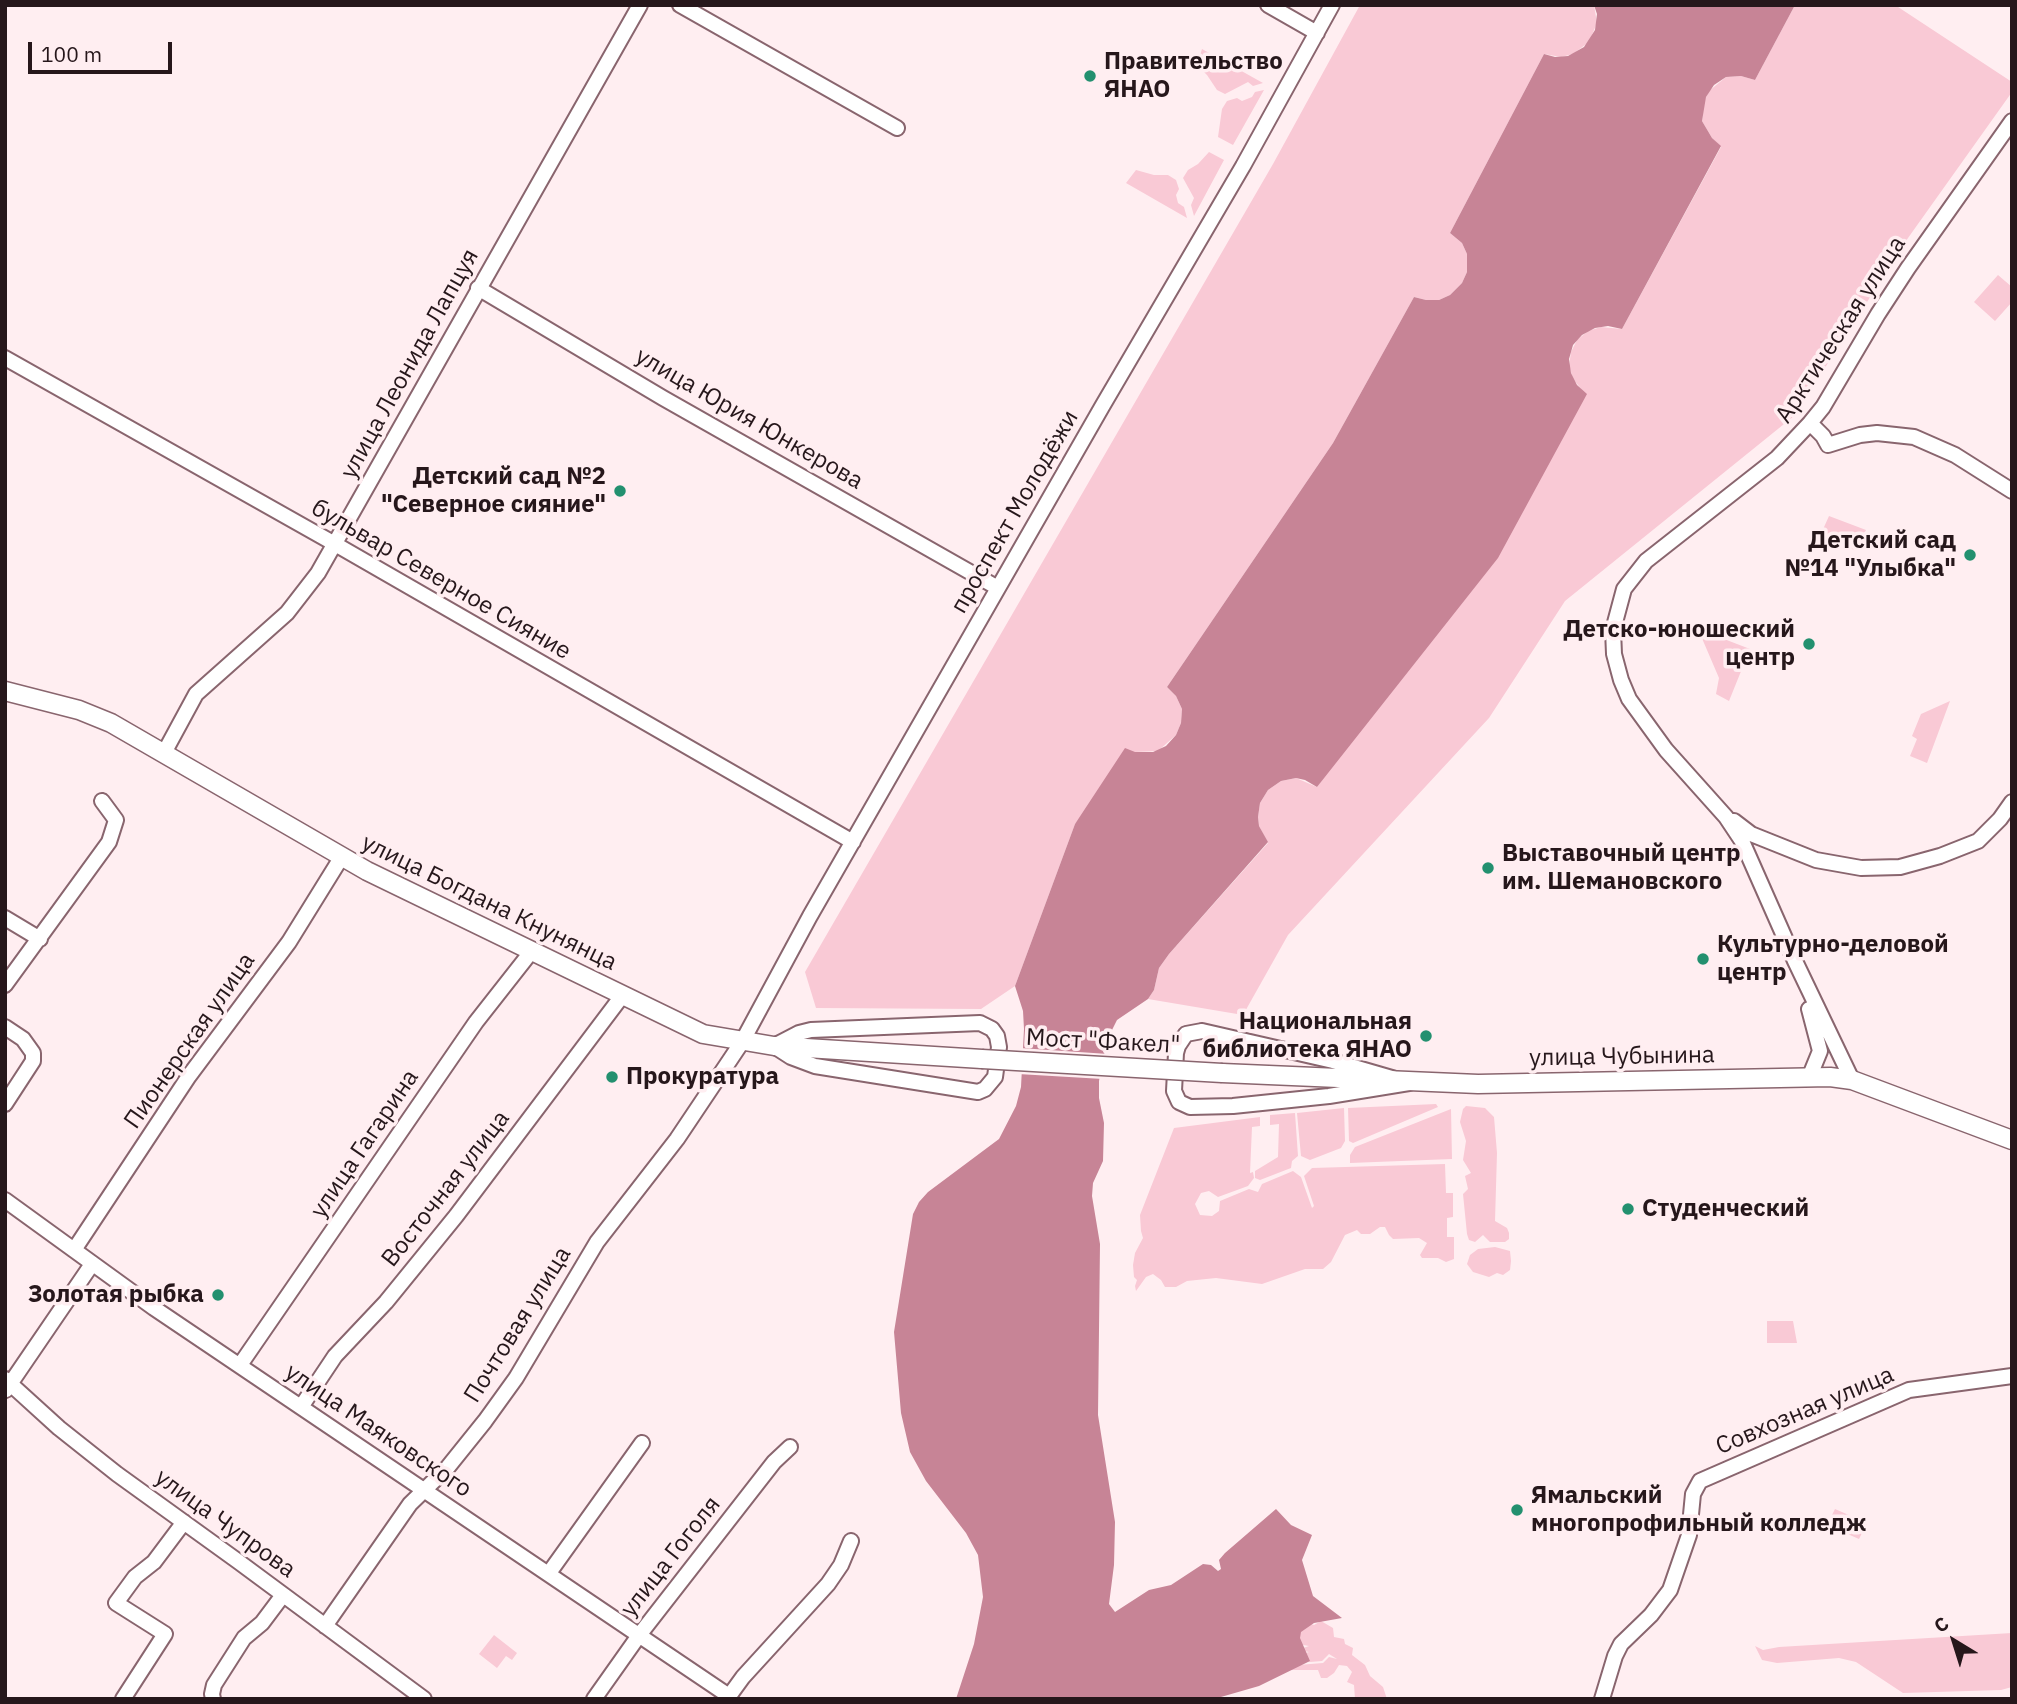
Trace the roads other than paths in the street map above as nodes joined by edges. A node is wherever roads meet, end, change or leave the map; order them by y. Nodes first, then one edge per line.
1 (640, 5) edge
2 (680, 5) edge
3 (1268, 5) edge
4 (1332, 5) edge
5 (1317, 33) junction
6 (2012, 121) edge
7 (897, 128) dead end
8 (478, 288) junction
9 (5, 359) edge
10 (1811, 424) junction
11 (2012, 491) edge
12 (335, 544) junction
13 (998, 588) junction
14 (5, 691) edge
15 (164, 753) junction
16 (102, 801) dead end
17 (2012, 802) edge
18 (1716, 805) junction
19 (853, 842) junction
20 (341, 858) junction
21 (5, 918) edge
22 (40, 939) junction
23 (531, 952) junction
24 (1795, 961) junction
25 (5, 985) edge
26 (622, 996) junction
27 (5, 1027) edge
28 (741, 1042) junction
29 (774, 1046) junction
30 (982, 1059) joint
31 (1222, 1073) joint
32 (1809, 1078) junction
33 (1852, 1080) junction
34 (1409, 1083) junction
35 (5, 1104) edge
36 (2012, 1140) edge
37 (5, 1200) edge
38 (74, 1251) junction
39 (92, 1264) junction
40 (240, 1364) junction
41 (2012, 1376) edge
42 (7, 1385) edge
43 (301, 1407) junction
44 (642, 1443) dead end
45 (790, 1447) dead end
46 (423, 1489) junction
47 (184, 1522) junction
48 (851, 1541) dead end
49 (548, 1573) junction
50 (283, 1595) junction
51 (325, 1626) junction
52 (640, 1634) junction
53 (728, 1697) edge
54 (124, 1699) edge
55 (214, 1699) edge
56 (424, 1699) edge
57 (594, 1699) edge
58 (1602, 1699) edge

1 - 8 street, улица Леонида Лапцуя
2 - 7 street
3 - 5 street
4 - 5 street, проспект Молодёжи
5 - 13 street, проспект Молодёжи
6 - 10 street, Арктическая улица
8 - 12 street, улица Леонида Лапцуя
8 - 13 street, улица Юрия Юнкерова
9 - 12 street, бульвар Северное Сияние
10 - 11 street
10 - 18 street, Арктическая улица
12 - 15 street, улица Леонида Лапцуя
12 - 19 street, бульвар Северное Сияние
13 - 19 street, проспект Молодёжи
14 - 15 main road, улица Богдана Кнунянца
15 - 20 main road, улица Богдана Кнунянца
16 - 22 street
17 - 18 street
18 - 24 street, Арктическая улица
19 - 28 street, проспект Молодёжи
20 - 23 main road, улица Богдана Кнунянца
20 - 38 street, Пионерская улица
21 - 22 street
22 - 25 street
23 - 26 main road, улица Богдана Кнунянца
23 - 40 street, улица Гагарина
24 - 32 street, Арктическая улица
24 - 33 street, Арктическая улица
26 - 28 main road, улица Богдана Кнунянца
26 - 43 street, Восточная улица
27 - 35 street
28 - 29 main road, улица Богдана Кнунянца
28 - 46 street, Почтовая улица
29 - 29 street
29 - 30 main road, улица Богдана Кнунянца
30 - 31 main road, Мост "Факел", bridge
31 - 34 main road, улица Чубынина
32 - 33 main road, улица Чубынина
32 - 34 main road, улица Чубынина
33 - 36 main road, улица Чубынина
34 - 34 street
37 - 38 street, улица Маяковского
38 - 39 street, улица Маяковского
39 - 40 street, улица Маяковского
39 - 42 street
40 - 43 street, улица Маяковского
41 - 58 street, Совхозная улица
42 - 47 street, улица Чупрова
43 - 46 street, улица Маяковского
44 - 49 street
45 - 52 street, улица Гоголя
46 - 49 street, улица Маяковского
46 - 51 street, Почтовая улица
47 - 50 street, улица Чупрова
47 - 54 street
48 - 53 street
49 - 52 street, улица Маяковского
50 - 51 street, улица Чупрова
50 - 55 street
51 - 56 street, улица Чупрова
52 - 53 street, улица Маяковского
52 - 57 street, улица Гоголя

